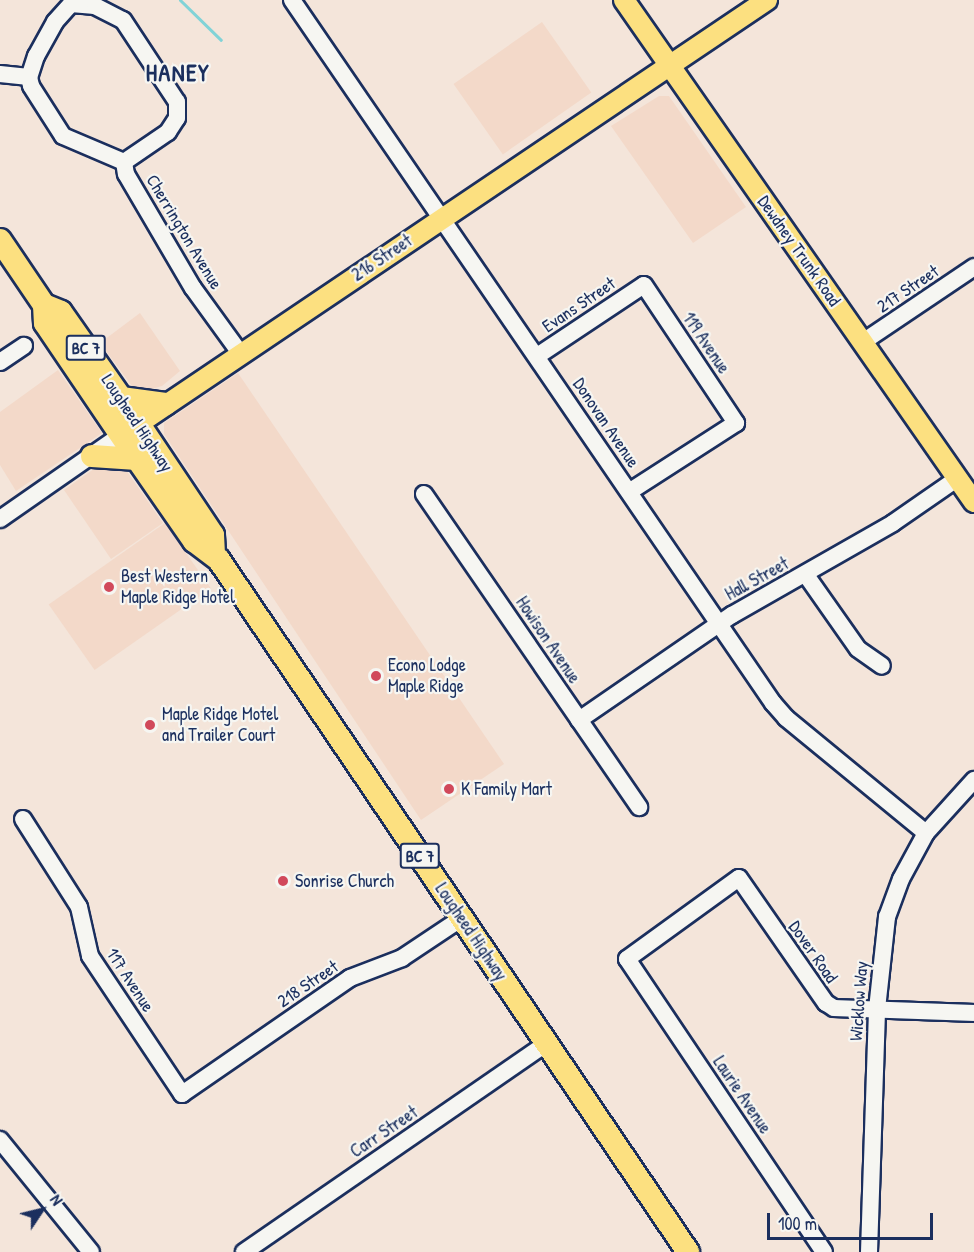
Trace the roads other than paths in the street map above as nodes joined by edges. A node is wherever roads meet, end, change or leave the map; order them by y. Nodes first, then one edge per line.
1 (292, 0) edge
2 (624, 0) edge
3 (767, 0) edge
4 (69, 2) edge
5 (670, 66) junction
6 (0, 74) edge
7 (29, 77) junction
8 (124, 162) junction
9 (443, 217) junction
10 (0, 240) edge
11 (974, 267) edge
12 (644, 285) joint
13 (44, 305) junction
14 (863, 342) junction
15 (24, 346) dead end
16 (240, 353) junction
17 (537, 356) junction
18 (0, 363) edge
19 (121, 398) junction
20 (166, 404) junction
21 (130, 430) junction
22 (92, 456) junction
23 (137, 459) junction
24 (958, 478) junction
25 (628, 492) junction
26 (424, 494) dead end
27 (974, 501) edge
28 (1, 516) edge
29 (214, 552) junction
30 (806, 574) junction
31 (719, 624) junction
32 (882, 666) dead end
33 (579, 720) junction
34 (974, 780) edge
35 (639, 807) dead end
36 (23, 819) dead end
37 (926, 833) junction
38 (739, 878) joint
39 (462, 918) junction
40 (877, 1009) junction
41 (974, 1013) edge
42 (547, 1043) junction
43 (182, 1094) joint
44 (0, 1140) edge
45 (91, 1252) edge
46 (244, 1252) edge
47 (688, 1252) edge
48 (824, 1252) edge
49 (868, 1252) edge

1 - 9 street, Donovan Avenue
2 - 5 main road, Dewdney Trunk Road
3 - 5 main road, 216 Street
4 - 7 street
4 - 8 street
5 - 9 main road, 216 Street
5 - 14 main road, Dewdney Trunk Road
6 - 7 street
7 - 8 street, Cherrington Avenue
8 - 16 street, Cherrington Avenue
9 - 16 main road, 216 Street
9 - 17 street, Donovan Avenue
10 - 13 highway, Lougheed Highway / BC 7
11 - 14 street, 217 Street
12 - 17 street, Evans Street
12 - 25 street, 119 Avenue
13 - 19 highway, Lougheed Highway / BC 7
13 - 21 highway, Lougheed Highway / BC 7
14 - 24 main road, Dewdney Trunk Road
15 - 18 street
16 - 20 main road, 216 Street
17 - 25 street, Donovan Avenue
19 - 20 highway
19 - 21 highway, Lougheed Highway / BC 7
20 - 21 main road, 216 Street
21 - 22 street, 216 Street
21 - 23 highway, Lougheed Highway / BC 7
21 - 29 highway, Lougheed Highway / BC 7
22 - 23 highway
22 - 28 street, 216 Street
23 - 29 highway, Lougheed Highway / BC 7
24 - 27 main road, Dewdney Trunk Road
24 - 30 street, Hall Street
25 - 31 street, Donovan Avenue
26 - 33 street, Howison Avenue
29 - 39 highway, Lougheed Highway / BC 7
30 - 31 street, Hall Street
30 - 32 street
31 - 33 street, Hall Street
31 - 37 street, Donovan Avenue
33 - 35 street, Howison Avenue
34 - 37 street, Wicklow Way
36 - 43 street, 117 Avenue
37 - 40 street, Wicklow Way
38 - 40 street, Dover Road
38 - 48 street, Laurie Avenue
39 - 42 highway, Lougheed Highway / BC 7
39 - 43 street, 218 Street
40 - 41 street, Dover Road
40 - 49 street, Wicklow Way
42 - 46 street, Carr Street
42 - 47 highway, Lougheed Highway / BC 7
44 - 45 street

